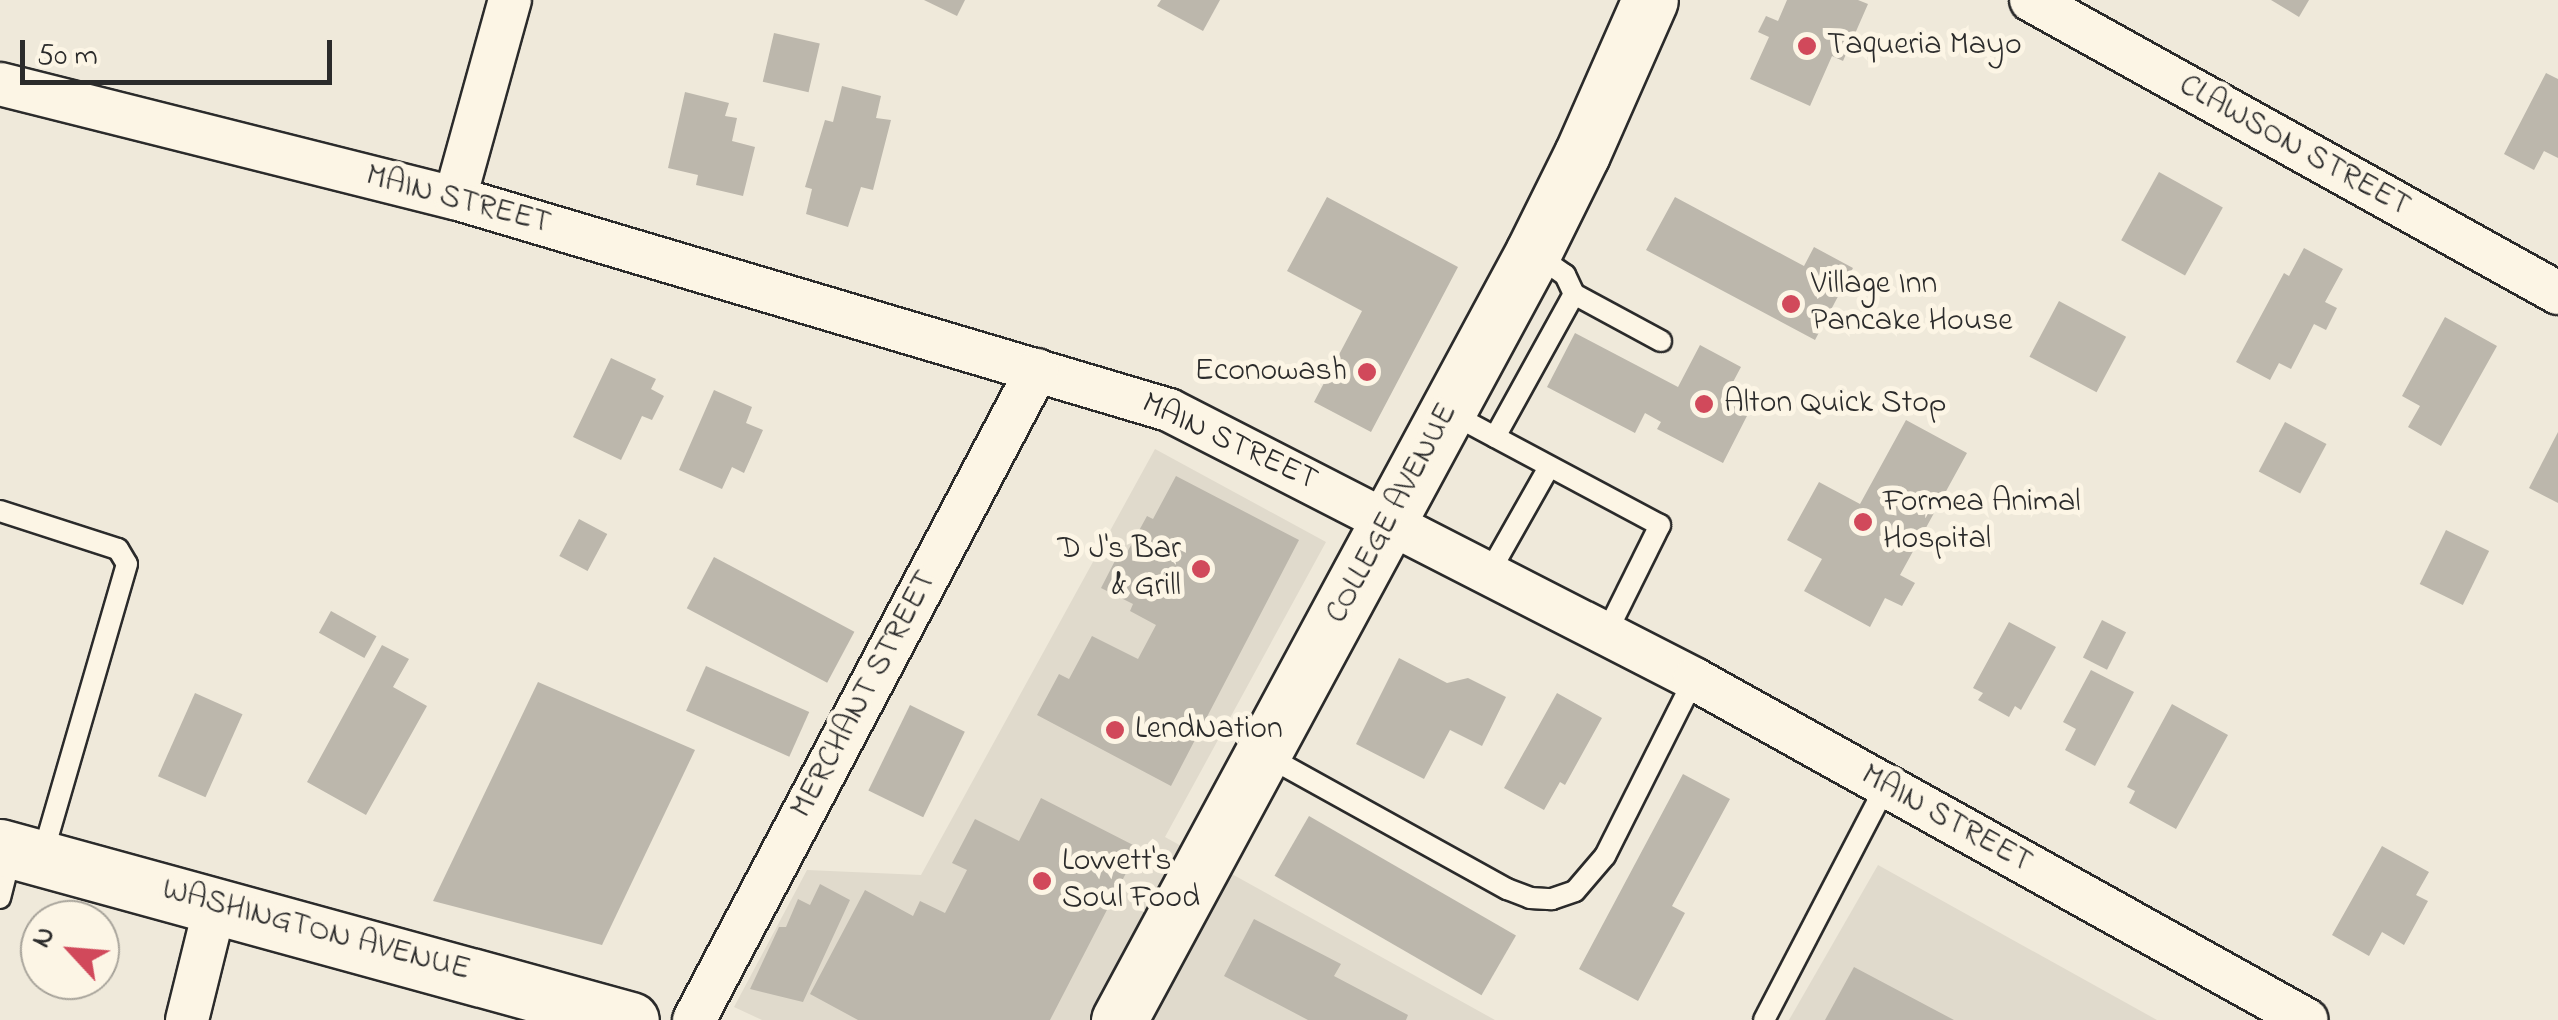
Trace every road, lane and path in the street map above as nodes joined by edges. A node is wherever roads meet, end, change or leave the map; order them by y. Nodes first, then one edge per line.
1 (510, 0) edge
2 (1650, 0) edge
3 (2031, 0) edge
4 (0, 84) edge
5 (455, 198) junction
6 (1533, 253) junction
7 (1574, 294) junction
8 (2558, 294) edge
9 (1662, 340) dead end
10 (1037, 370) junction
11 (1471, 425) junction
12 (1549, 467) junction
13 (0, 511) edge
14 (1390, 522) junction
15 (1489, 573) junction
16 (1606, 634) junction
17 (1694, 679) junction
18 (1264, 754) junction
19 (1886, 786) junction
20 (13, 863) edge
21 (216, 903) junction
22 (186, 1020) edge
23 (632, 1020) edge
24 (694, 1020) edge
25 (1118, 1020) edge
26 (1764, 1020) edge
27 (2307, 1020) edge

1 - 5 street
2 - 6 main road, COLLEGE AVENUE
3 - 8 street, CLAWSON STREET
4 - 5 street, MAIN STREET
5 - 10 street, MAIN STREET
6 - 7 lane
6 - 11 main road, COLLEGE AVENUE
7 - 9 lane
7 - 11 lane
10 - 14 street, MAIN STREET
10 - 24 street, MERCHANT STREET
11 - 12 lane
11 - 14 main road, COLLEGE AVENUE
12 - 15 lane
12 - 16 lane
13 - 20 lane
14 - 15 street, MAIN STREET
14 - 18 main road, COLLEGE AVENUE
15 - 16 street, MAIN STREET
16 - 17 street, MAIN STREET
17 - 18 lane
17 - 19 street, MAIN STREET
18 - 25 main road, COLLEGE AVENUE
19 - 26 lane
19 - 27 street, MAIN STREET
20 - 21 main road, WASHINGTON AVENUE
21 - 22 street
21 - 23 main road, WASHINGTON AVENUE

